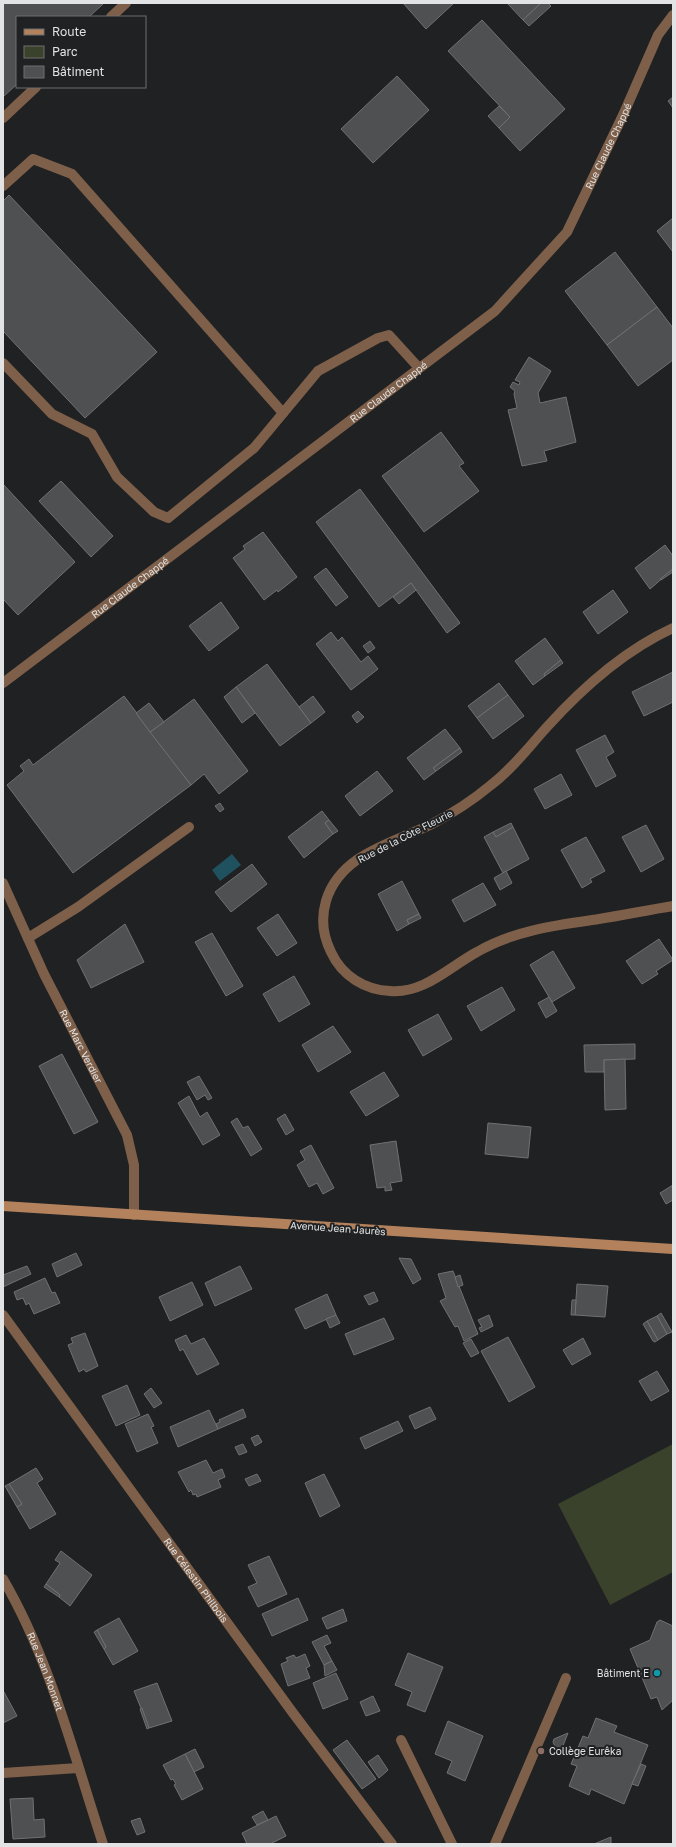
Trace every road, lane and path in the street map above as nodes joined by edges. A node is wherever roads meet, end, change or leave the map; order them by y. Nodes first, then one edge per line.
1 (126, 3) edge
2 (673, 15) edge
3 (112, 16) edge
4 (35, 88) edge
5 (3, 118) edge
6 (3, 186) edge
7 (3, 363) edge
8 (419, 368) junction
9 (283, 414) junction
10 (673, 628) edge
11 (3, 683) edge
12 (189, 827) dead end
13 (3, 883) edge
14 (673, 906) edge
15 (28, 938) junction
16 (3, 1206) edge
17 (134, 1215) junction
18 (673, 1249) edge
19 (3, 1316) edge
20 (3, 1579) edge
21 (566, 1678) dead end
22 (401, 1740) dead end
23 (78, 1768) junction
24 (3, 1773) edge
25 (103, 1844) edge
26 (392, 1844) edge
27 (452, 1844) edge
28 (495, 1844) edge

1 - 3 street
2 - 8 street, Rue Claude Chappé
4 - 5 street
6 - 9 street
7 - 9 street
8 - 9 street
8 - 11 street, Rue Claude Chappé
10 - 14 street, Rue de la Côte Fleurie
12 - 15 street
13 - 15 street, Rue Marc Verdier
15 - 17 street, Rue Marc Verdier
16 - 17 main road, Avenue Jean Jaurès
17 - 18 main road, Avenue Jean Jaurès
19 - 26 street, Rue Célestin Philbois
20 - 23 street, Rue Jean Monnet
21 - 28 street
22 - 27 street
23 - 24 street
23 - 25 street, Rue Jean Monnet

